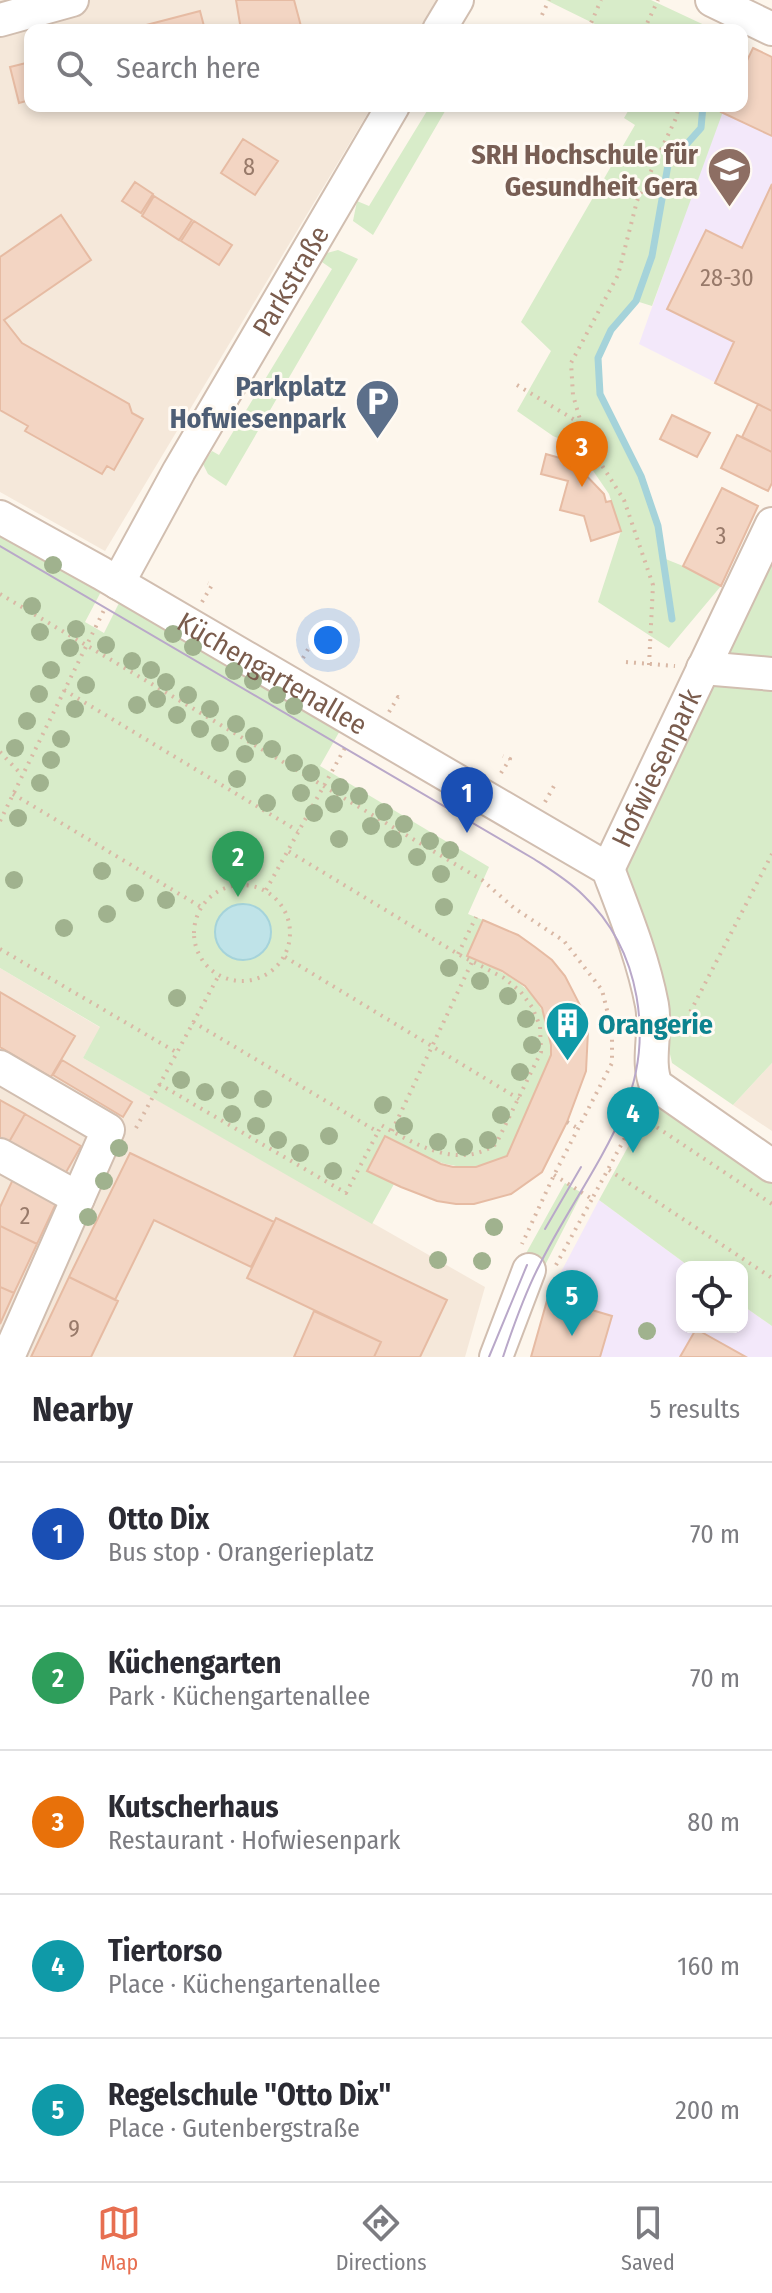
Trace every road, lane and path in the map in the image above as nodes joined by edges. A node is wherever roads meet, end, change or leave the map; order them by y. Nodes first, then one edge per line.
1 (72, 0) edge
2 (457, 0) edge
3 (549, 0) edge
4 (601, 0) edge
5 (658, 0) edge
6 (712, 0) edge
7 (542, 15) dead end
8 (0, 20) edge
9 (443, 24) edge
10 (591, 24) edge
11 (647, 24) edge
12 (772, 29) edge
13 (389, 112) edge
14 (678, 112) edge
15 (517, 385) dead end
16 (581, 423) junction
17 (0, 517) edge
18 (772, 524) edge
19 (110, 578) junction
20 (0, 594) edge
21 (86, 645) junction
22 (626, 662) dead end
23 (649, 665) junction
24 (703, 668) junction
25 (772, 674) edge
26 (64, 690) junction
27 (358, 724) junction
28 (0, 752) edge
29 (22, 775) junction
30 (323, 786) junction
31 (13, 794) junction
32 (0, 819) edge
33 (298, 831) junction
34 (288, 851) junction
35 (772, 854) edge
36 (608, 869) junction
37 (266, 890) junction
38 (201, 907) junction
39 (476, 917) dead end
40 (0, 949) edge
41 (458, 954) junction
42 (285, 957) junction
43 (472, 962) junction
44 (219, 975) junction
45 (193, 1022) junction
46 (680, 1032) dead end
47 (431, 1045) junction
48 (176, 1052) junction
49 (0, 1067) edge
50 (159, 1084) junction
51 (656, 1085) junction
52 (519, 1099) junction
53 (637, 1114) junction
54 (567, 1122) dead end
55 (579, 1129) junction
56 (108, 1130) junction
57 (392, 1131) junction
58 (378, 1132) junction
59 (0, 1155) edge
60 (772, 1166) edge
61 (609, 1170) junction
62 (554, 1175) junction
63 (78, 1198) junction
64 (592, 1199) junction
65 (772, 1204) edge
66 (529, 1270) junction
67 (772, 1278) edge
68 (8, 1357) edge
69 (496, 1357) edge

1 - 8 street
2 - 9 street
3 - 7 path
4 - 10 path
5 - 11 path
6 - 12 street
13 - 19 street, Parkstraße
14 - 16 path
15 - 16 path
16 - 23 path
17 - 19 street, Küchengartenallee
18 - 24 street, Hofwiesenpark
19 - 21 path
19 - 27 street, Küchengartenallee
20 - 21 path
21 - 26 path
21 - 30 path
22 - 23 path
23 - 24 path
24 - 25 street, Hofwiesenpark
24 - 36 street, Hofwiesenpark
26 - 29 path
26 - 33 path
27 - 30 path
27 - 36 street, Küchengartenallee
28 - 29 path
29 - 31 path
30 - 33 path
30 - 55 path
31 - 32 path
31 - 38 path
33 - 34 path
34 - 37 path
34 - 41 path
35 - 46 path
36 - 51 street
37 - 38 path
37 - 42 path
38 - 44 path
39 - 41 path
40 - 48 path
41 - 43 path
42 - 44 path
42 - 47 path
43 - 47 path
43 - 52 path
44 - 45 path
45 - 48 path
45 - 58 path
47 - 52 path
47 - 57 path
48 - 50 path
49 - 56 street
50 - 56 path
50 - 58 path
51 - 53 path
51 - 60 street
52 - 57 path
53 - 61 path
53 - 65 path
54 - 55 path
55 - 62 path
56 - 63 street
57 - 58 path
59 - 63 street
61 - 64 path
61 - 67 path
62 - 64 path
62 - 66 path
63 - 68 street
64 - 66 path
66 - 69 street

